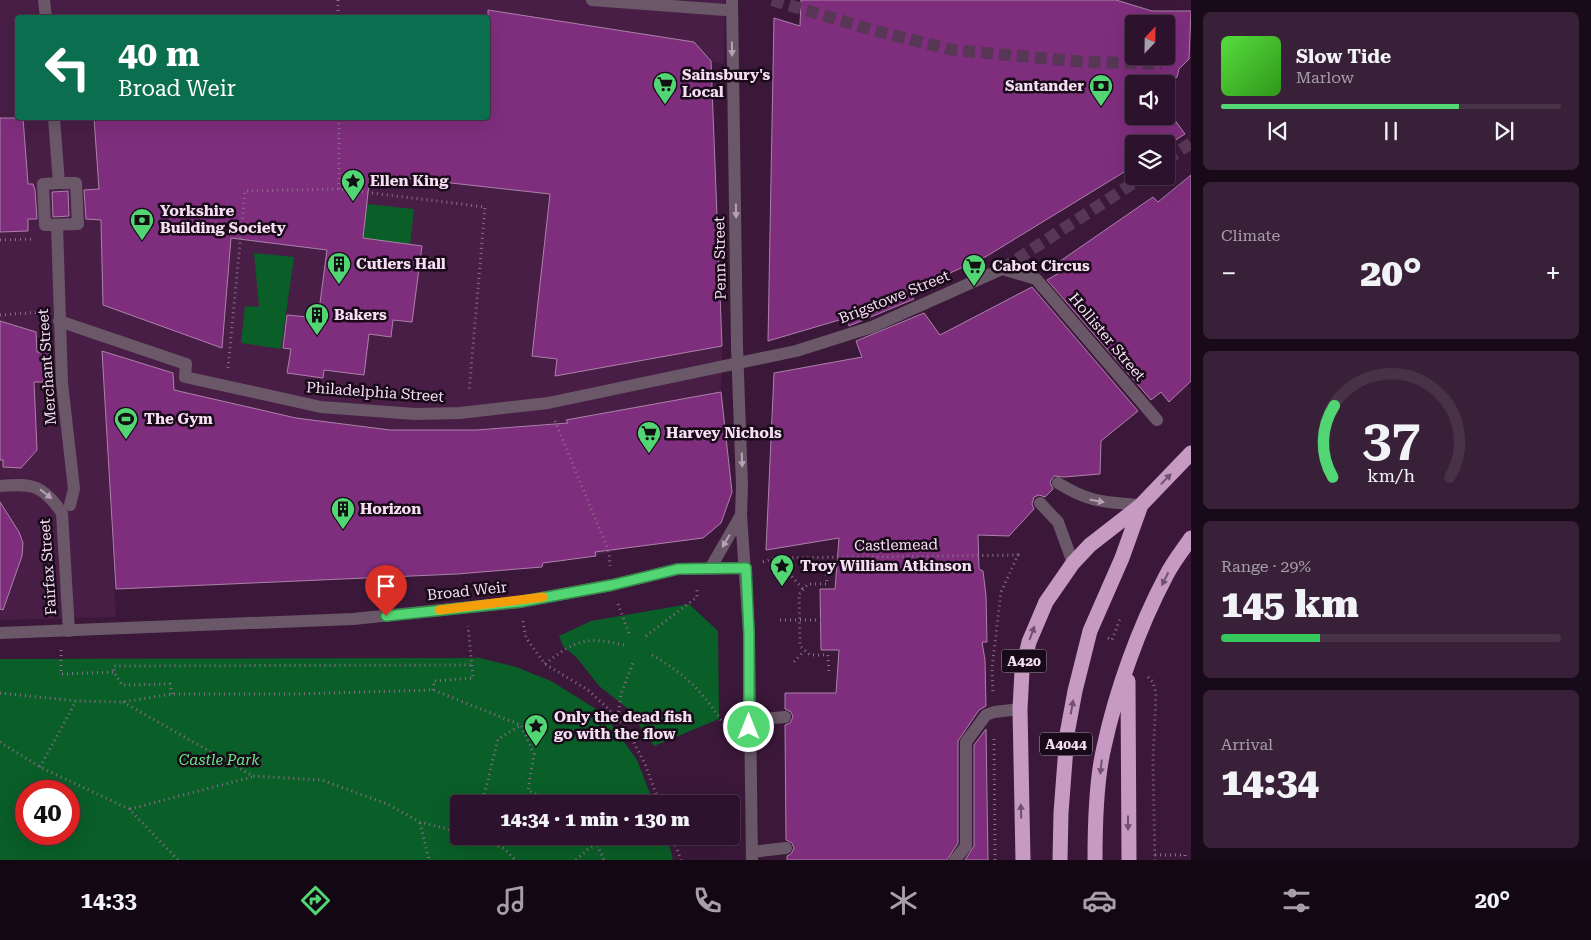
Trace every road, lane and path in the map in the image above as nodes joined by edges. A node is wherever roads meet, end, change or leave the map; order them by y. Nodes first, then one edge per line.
1 (44, 0) edge
2 (338, 0) edge
3 (592, 0) edge
4 (728, 5) edge
5 (46, 15) edge
6 (338, 15) edge
7 (54, 120) edge
8 (339, 120) edge
9 (58, 183) junction
10 (339, 189) junction
11 (57, 225) junction
12 (1002, 269) joint
13 (0, 315) edge
14 (59, 316) junction
15 (738, 363) junction
16 (225, 387) junction
17 (548, 403) junction
18 (460, 413) junction
19 (1157, 420) dead end
20 (1191, 453) edge
21 (1058, 483) dead end
22 (0, 486) edge
23 (1040, 503) dead end
24 (70, 505) dead end
25 (1141, 505) junction
26 (741, 515) junction
27 (1191, 538) edge
28 (1018, 555) dead end
29 (1073, 563) junction
30 (826, 564) dead end
31 (711, 567) junction
32 (746, 568) junction
33 (612, 585) junction
34 (697, 589) dead end
35 (803, 589) junction
36 (520, 602) junction
37 (466, 607) junction
38 (780, 620) dead end
39 (799, 620) junction
40 (821, 620) dead end
41 (65, 632) junction
42 (0, 634) edge
43 (630, 636) dead end
44 (646, 636) dead end
45 (624, 645) dead end
46 (804, 651) junction
47 (652, 655) dead end
48 (794, 662) dead end
49 (632, 663) dead end
50 (545, 664) junction
51 (473, 665) junction
52 (1128, 669) junction
53 (114, 672) junction
54 (829, 674) dead end
55 (1153, 682) dead end
56 (432, 690) junction
57 (0, 694) edge
58 (172, 694) junction
59 (76, 701) junction
60 (122, 702) junction
61 (1020, 710) junction
62 (785, 717) dead end
63 (618, 718) junction
64 (749, 720) junction
65 (521, 725) junction
66 (725, 726) dead end
67 (0, 742) edge
68 (40, 767) junction
69 (253, 776) junction
70 (484, 795) edge
71 (538, 795) edge
72 (657, 795) edge
73 (129, 809) junction
74 (420, 822) junction
75 (450, 830) edge
76 (496, 845) edge
77 (597, 845) edge
78 (598, 845) edge
79 (675, 845) edge
80 (786, 848) dead end
81 (1155, 855) junction
82 (752, 856) edge
83 (178, 860) edge
84 (429, 860) edge
85 (515, 860) edge
86 (576, 860) edge
87 (604, 860) edge
88 (681, 860) edge
89 (956, 860) edge
90 (1023, 860) edge
91 (1060, 860) edge
92 (1095, 860) edge
93 (1129, 860) edge
94 (1155, 860) edge
95 (1185, 860) edge

1 - 5 street
2 - 6 path
3 - 4 street
4 -> 15 street, Penn Street
7 - 9 street
8 - 10 path
9 - 11 street
9 - 11 street
10 - 16 path
10 - 18 path
11 - 14 street, Merchant Street
12 - 15 street, Brigstowe Street
12 - 19 street, Hollister Street
13 - 14 path
14 - 16 street, Philadelphia Street
14 - 24 street, Merchant Street
15 - 17 street, Philadelphia Street
15 -> 26 street, Penn Street
16 - 18 street, Philadelphia Street
17 - 18 street, Philadelphia Street
17 - 33 path
25 -> 20 highway, A4044
21 -> 25 street
22 -> 41 street, Fairfax Street
23 - 29 street
25 - 29 highway, A420
91 -> 25 highway, A4044
26 -> 31 street, Penn Street
26 - 32 street, Penn Street
27 -> 52 highway, A4044
28 - 35 path, Castlemead
61 -> 29 highway, A420
30 - 35 path
31 - 32 street, Broad Weir
31 - 33 street, Broad Weir
32 - 64 street, Penn Street
33 - 36 street, Broad Weir
33 - 43 path
34 - 44 path
35 - 39 path
36 - 37 street, Broad Weir
36 - 50 path
37 - 41 street, Broad Weir
37 - 51 path
38 - 39 path
39 - 40 path
39 - 46 path
41 - 42 street, Broad Weir
41 - 53 path
45 - 50 path
46 - 48 path
46 - 54 path
47 - 66 path
49 - 63 path
50 - 63 path
51 - 53 path
51 - 56 path
52 -> 92 highway, A4044
52 -> 93 highway
53 - 58 path
55 - 81 path
56 - 58 path
56 - 65 path
57 - 59 path
58 - 60 path
59 - 60 path
59 - 68 path
60 - 69 path
61 - 89 street
90 -> 61 highway, A420
62 - 64 street
63 - 72 path
64 - 82 street, Penn Street
65 - 70 path
65 - 71 path
67 - 68 path
68 - 73 path
69 - 73 path
69 - 74 path
73 - 83 path
74 - 75 path
74 - 84 path
76 - 85 path
77 - 86 path
78 - 87 path, bridge
79 - 88 path
80 - 82 street
81 - 94 path
81 - 95 path

